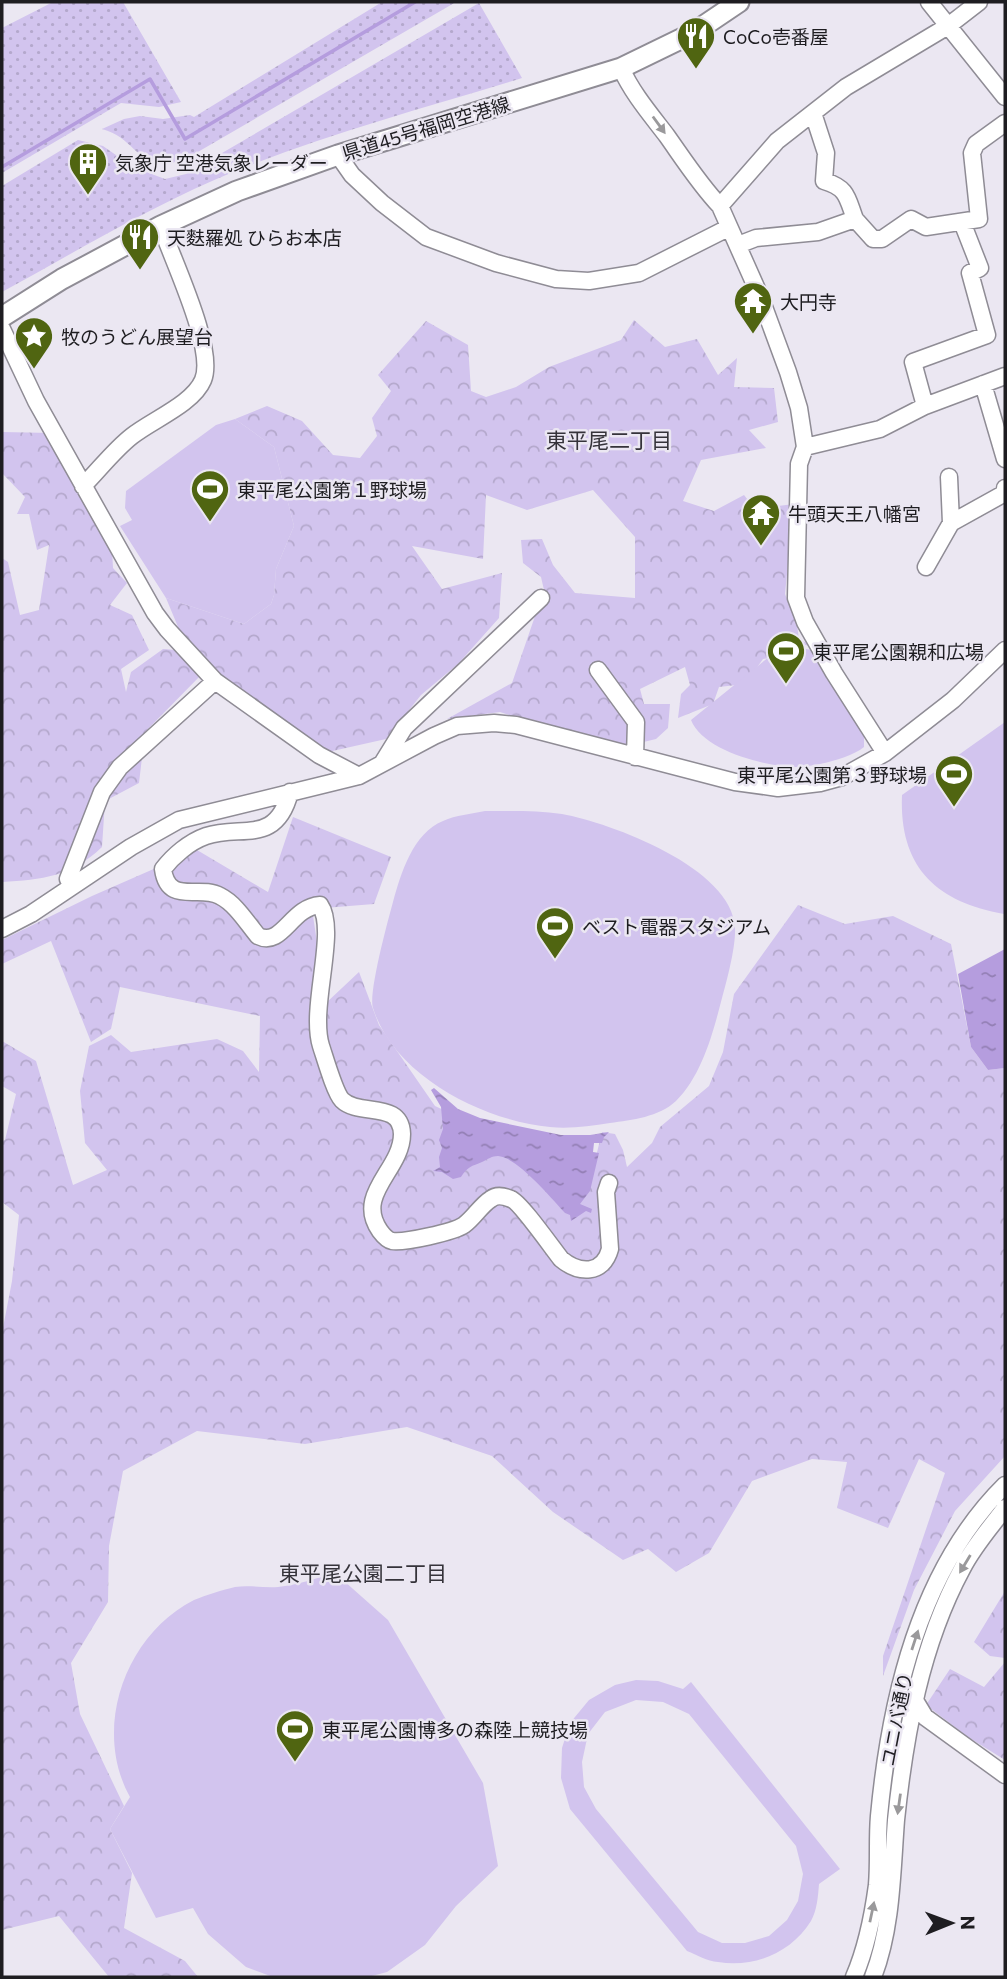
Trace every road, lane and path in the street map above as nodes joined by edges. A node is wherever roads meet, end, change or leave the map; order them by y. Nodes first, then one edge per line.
1 (739, 2) edge
2 (929, 2) edge
3 (979, 2) edge
4 (948, 26) junction
5 (621, 68) junction
6 (1005, 97) edge
7 (813, 113) junction
8 (1005, 123) edge
9 (338, 155) junction
10 (720, 206) junction
11 (855, 219) junction
12 (962, 222) junction
13 (161, 226) junction
14 (728, 228) junction
15 (738, 245) junction
16 (2, 317) edge
17 (2, 329) edge
18 (1005, 376) edge
19 (983, 384) junction
20 (925, 406) junction
21 (805, 447) junction
22 (1005, 459) edge
23 (949, 477) dead end
24 (83, 486) junction
25 (1005, 488) edge
26 (951, 523) junction
27 (926, 567) dead end
28 (541, 598) dead end
29 (1005, 650) edge
30 (598, 670) dead end
31 (215, 681) junction
32 (885, 753) junction
33 (635, 757) junction
34 (381, 764) junction
35 (359, 776) junction
36 (290, 792) junction
37 (73, 886) junction
38 (2, 929) edge
39 (609, 1183) dead end
40 (1005, 1485) edge
41 (1005, 1508) edge
42 (897, 1692) junction
43 (915, 1697) junction
44 (1005, 1775) edge
45 (854, 1977) edge
46 (873, 1977) edge

1 - 5 main road, 県道45号福岡空港線
2 - 4 street
3 - 4 street
4 - 6 street
4 - 7 street
5 - 9 main road, 県道45号福岡空港線
5 -> 10 street
7 - 10 street
7 - 11 street
8 - 12 street
9 - 13 main road, 県道45号福岡空港線
9 - 14 street
10 - 14 street
11 - 12 street
11 - 15 street
12 - 20 street
13 - 16 main road, 県道45号福岡空港線
13 - 24 street
14 - 15 street
15 - 21 street
17 - 24 street
18 - 19 street
19 - 20 street
19 - 22 street
20 - 21 street
21 - 32 street
23 - 26 street
24 - 31 street
25 - 26 street
26 - 27 street
28 - 34 street
29 - 32 street
30 - 33 street
31 - 35 street
31 - 37 street
32 - 33 street
33 - 34 street
34 - 35 street
35 - 36 street
36 - 37 street
36 - 39 street
37 - 38 street
42 -> 40 street, ユニバ通り
41 -> 43 street, ユニバ通り
42 - 43 street
45 -> 42 street, ユニバ通り
43 - 44 street
43 -> 46 street, ユニバ通り

